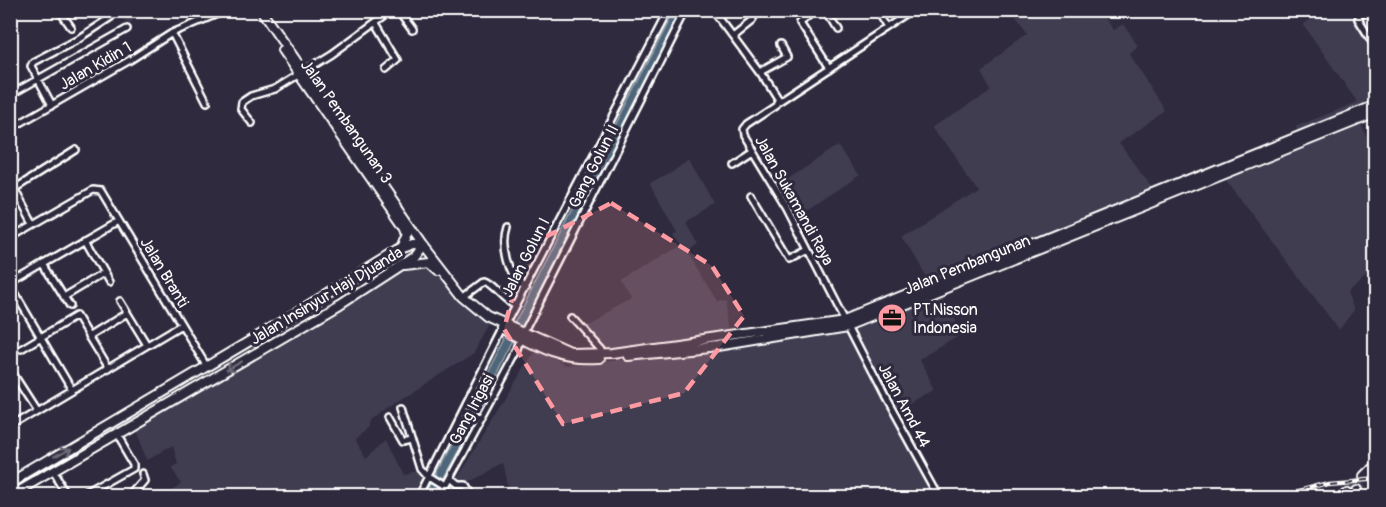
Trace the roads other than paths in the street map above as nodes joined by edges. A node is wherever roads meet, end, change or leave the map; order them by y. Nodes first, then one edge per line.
1 (59, 10) edge
2 (227, 10) edge
3 (256, 10) edge
4 (261, 10) edge
5 (392, 10) edge
6 (398, 10) edge
7 (669, 10) edge
8 (687, 10) edge
9 (714, 10) edge
10 (815, 10) edge
11 (825, 10) edge
12 (878, 10) edge
13 (916, 10) edge
14 (1363, 10) edge
15 (756, 13) dead end
16 (111, 17) dead end
17 (376, 23) junction
18 (71, 27) dead end
19 (836, 28) dead end
20 (889, 28) junction
21 (127, 29) dead end
22 (412, 29) dead end
23 (172, 33) junction
24 (733, 34) junction
25 (781, 46) dead end
26 (1376, 48) edge
27 (829, 68) junction
28 (386, 70) dead end
29 (760, 72) junction
30 (300, 73) junction
31 (38, 79) junction
32 (10, 95) edge
33 (207, 102) dead end
34 (777, 102) junction
35 (52, 105) junction
36 (1376, 105) edge
37 (1376, 113) edge
38 (252, 123) dead end
39 (10, 129) edge
40 (76, 150) dead end
41 (752, 150) junction
42 (732, 163) dead end
43 (583, 180) junction
44 (10, 181) edge
45 (596, 187) junction
46 (14, 189) junction
47 (751, 196) dead end
48 (20, 200) junction
49 (10, 205) edge
50 (119, 221) junction
51 (33, 225) junction
52 (508, 227) dead end
53 (10, 238) edge
54 (85, 240) junction
55 (423, 244) junction
56 (401, 248) junction
57 (809, 250) junction
58 (44, 264) junction
59 (403, 265) junction
60 (104, 273) junction
61 (109, 282) dead end
62 (10, 284) edge
63 (525, 288) junction
64 (332, 291) junction
65 (64, 297) junction
66 (464, 297) junction
67 (120, 302) dead end
68 (340, 304) junction
69 (70, 306) dead end
70 (515, 306) junction
71 (127, 313) junction
72 (570, 316) dead end
73 (847, 323) junction
74 (181, 325) junction
75 (505, 328) junction
76 (523, 336) junction
77 (41, 337) junction
78 (88, 337) junction
79 (147, 345) junction
80 (21, 349) dead end
81 (600, 354) junction
82 (207, 367) junction
83 (10, 369) edge
84 (108, 369) junction
85 (17, 380) junction
86 (10, 384) edge
87 (72, 390) junction
88 (403, 407) dead end
89 (37, 411) junction
90 (133, 411) junction
91 (465, 411) junction
92 (390, 417) dead end
93 (120, 418) junction
94 (479, 418) junction
95 (139, 422) junction
96 (10, 427) edge
97 (126, 429) junction
98 (117, 435) junction
99 (412, 438) junction
100 (1376, 461) edge
101 (54, 472) junction
102 (1369, 473) tunnel mouth
103 (143, 474) dead end
104 (431, 479) junction
105 (449, 480) junction
106 (10, 483) edge
107 (443, 486) junction
108 (1356, 489) tunnel mouth
109 (1348, 493) edge
110 (22, 494) edge
111 (11, 496) edge
112 (68, 496) edge
113 (86, 496) edge
114 (130, 496) edge
115 (419, 496) edge
116 (440, 496) edge
117 (469, 496) edge
118 (939, 496) edge
119 (1340, 496) edge

1 - 18 street
2 - 23 street, Jalan Kidin 1
3 - 30 main road, Jalan Pembangunan 3
4 - 30 main road, Jalan Pembangunan 3
5 - 17 street
6 - 22 street
7 - 43 street, Jalan Golun I
8 - 45 street, Gang Golun II
9 - 24 street
10 - 27 street
11 - 19 street
12 - 20 street
13 - 20 street
14 - 26 street
15 - 24 street
16 - 31 street
17 - 28 street
17 - 30 street
20 - 27 street
21 - 31 street
23 - 33 street
23 - 35 street, Jalan Kidin 1
24 - 29 street
25 - 29 street
27 - 34 street
29 - 34 street
30 - 38 street
30 - 55 main road, Jalan Pembangunan 3
30 - 56 main road, Jalan Pembangunan 3
31 - 32 street
31 - 35 street
34 - 41 street, Jalan Sukamandi Raya
35 - 39 street, Jalan Kidin 1
36 - 73 main road, Jalan Pembangunan
37 - 73 main road, Jalan Pembangunan
40 - 46 street
41 - 42 street
41 - 57 street, Jalan Sukamandi Raya
43 - 45 street
43 - 63 street, Jalan Golun I
44 - 46 street
45 - 76 street, Gang Golun II
46 - 48 street
47 - 57 street
48 - 49 street
48 - 51 street
50 - 51 street, Jalan Branti
50 - 54 street
50 - 74 street, Jalan Branti
51 - 53 street
52 - 63 street
54 - 58 street
54 - 60 street
55 - 56 main road, Jalan Insinyur Haji Djuanda
55 - 59 main road, Jalan Insinyur Haji Djuanda
55 - 66 main road, Jalan Pembangunan
56 - 64 main road, Jalan Insinyur Haji Djuanda
57 - 73 street, Jalan Sukamandi Raya
58 - 62 street
58 - 65 street
59 - 68 main road, Jalan Insinyur Haji Djuanda
59 - 75 main road, Jalan Pembangunan
60 - 61 street
60 - 65 street
62 - 77 street
63 - 70 street, Jalan Golun I
64 - 68 main road
64 - 82 main road, Jalan Insinyur Haji Djuanda
65 - 69 street
66 - 70 street
66 - 75 main road, Jalan Pembangunan
67 - 71 street
68 -> 95 main road, Jalan Insinyur Haji Djuanda
70 - 75 street, Jalan Golun I
71 - 78 street
71 - 79 street
72 - 81 street
73 - 76 main road, Jalan Pembangunan
73 - 81 main road, Jalan Pembangunan
73 - 118 street, Jalan Amd 44
74 - 79 street
74 - 82 street, Jalan Branti
75 - 76 main road, Jalan Pembangunan
75 - 91 street, Jalan Golun I
76 - 81 main road, Jalan Pembangunan
76 - 94 street, Gang Irigasi
77 - 78 street
77 - 80 street
77 - 87 street
78 - 84 street
79 - 84 street
82 - 90 main road, Jalan Insinyur Haji Djuanda
83 - 85 street
84 - 87 street
85 - 86 street
85 - 89 street
87 - 89 street
88 - 99 street
89 - 96 street
90 - 93 main road, Jalan Insinyur Haji Djuanda
90 - 95 main road
91 - 94 street
91 - 104 street, Jalan Golun I
92 - 99 street
93 - 97 main road
106 -> 93 main road, Jalan Insinyur Haji Djuanda
94 - 105 street, Gang Irigasi
95 - 97 main road, Jalan Insinyur Haji Djuanda
97 - 98 main road, Jalan Insinyur Haji Djuanda
98 - 101 main road, Jalan Insinyur Haji Djuanda
98 - 113 street
99 - 104 street
100 - 102 main road
101 - 110 main road, Jalan Insinyur Haji Djuanda
101 - 112 street
103 - 114 street
104 - 107 street
104 - 115 street, Jalan Golun I
105 - 107 street, Gang Irigasi
105 - 117 street
107 - 116 street, Gang Irigasi
108 - 109 main road
109 - 119 main road
110 - 111 main road, Jalan Insinyur Haji Djuanda

